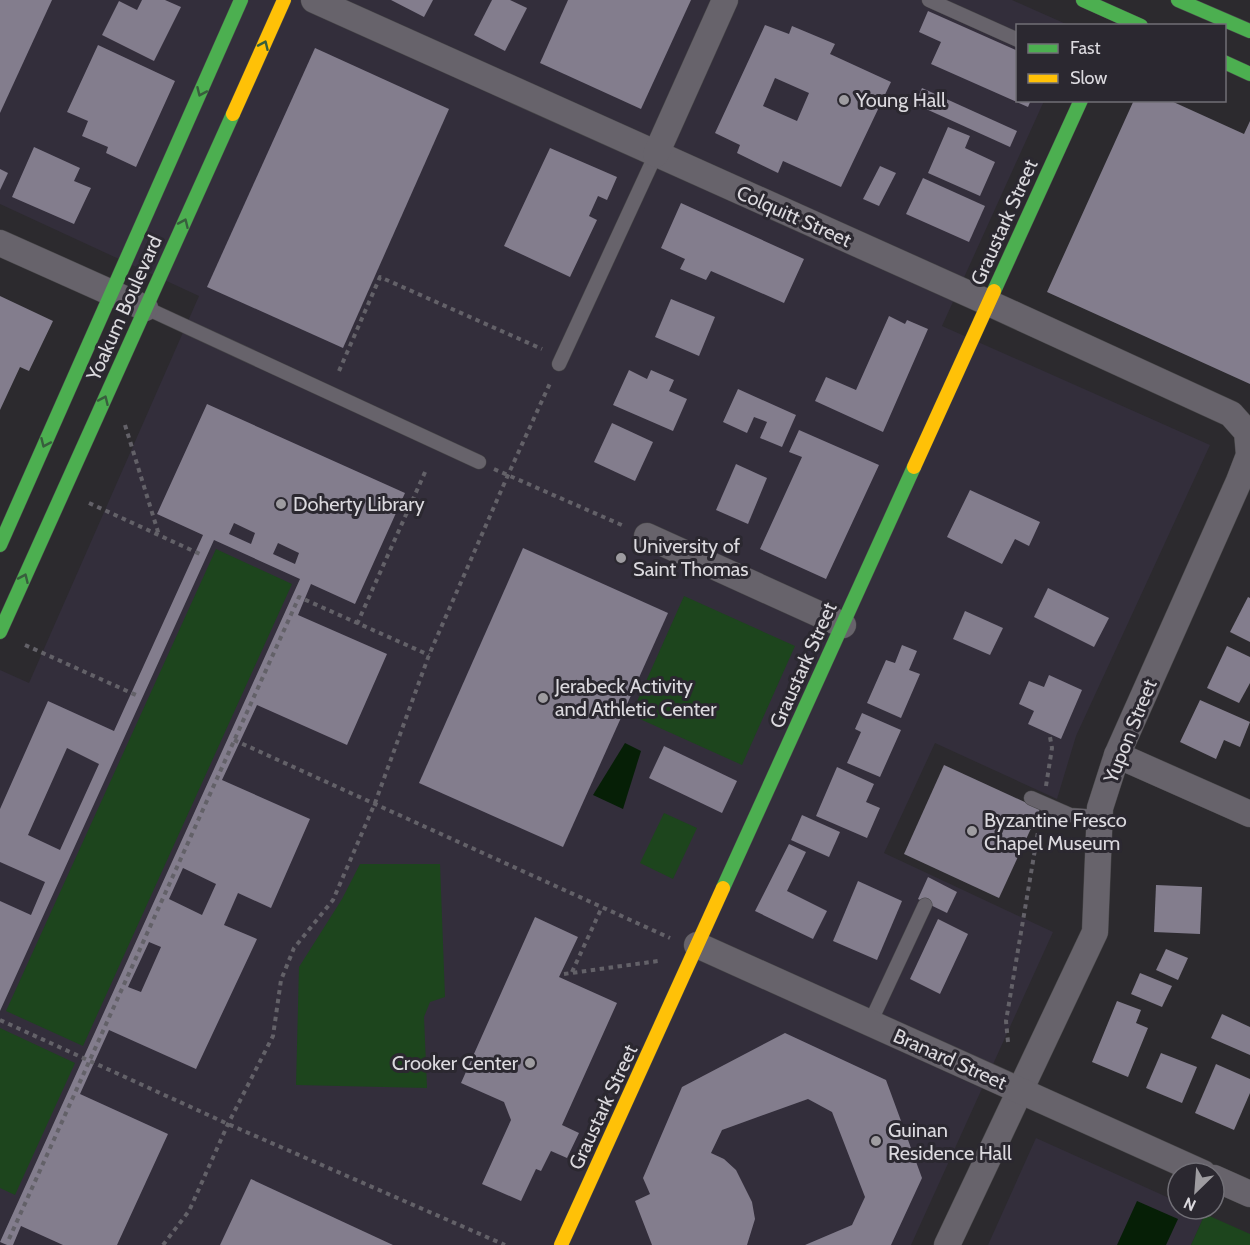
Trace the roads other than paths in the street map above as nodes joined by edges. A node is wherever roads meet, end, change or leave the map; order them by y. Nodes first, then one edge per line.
1 (241, 0) edge
2 (284, 0) edge
3 (314, 0) edge
4 (725, 0) edge
5 (929, 0) edge
6 (1083, 0) edge
7 (1126, 0) edge
8 (1178, 0) edge
9 (1117, 21) edge
10 (1250, 31) edge
11 (1016, 40) edge
12 (1226, 63) edge
13 (1250, 74) edge
14 (1080, 102) edge
15 (656, 154) junction
16 (0, 243) edge
17 (111, 293) junction
18 (989, 303) junction
19 (145, 308) junction
20 (559, 364) road end
21 (1249, 455) edge
22 (479, 462) road end
23 (1244, 484) edge
24 (647, 536) road end
25 (0, 544) edge
26 (843, 625) junction
27 (0, 631) edge
28 (1117, 755) junction
29 (1037, 801) road end
30 (1250, 814) edge
31 (1100, 817) junction
32 (925, 905) dead end
33 (685, 943) junction
34 (870, 1023) junction
35 (1021, 1090) junction
36 (1177, 1161) edge
37 (1226, 1183) edge
38 (1250, 1194) edge
39 (561, 1245) edge
40 (947, 1245) edge

1 -> 17 street, Yoakum Boulevard
19 -> 2 street, Yoakum Boulevard
3 - 15 street, Colquitt Street
4 - 15 street
5 - 11 lane
6 - 9 street
7 - 9 street
8 - 10 street
12 - 13 street
14 - 18 street, Graustark Street
15 - 18 street, Colquitt Street
15 - 20 lane
16 - 17 street
17 - 19 street
17 -> 25 street, Yoakum Boulevard
18 - 21 street, Colquitt Street
18 - 26 street, Graustark Street
19 - 22 lane
27 -> 19 street, Yoakum Boulevard
21 - 23 street, Yupon Street
23 - 28 street, Yupon Street
24 - 26 street
26 - 33 street, Graustark Street
28 - 30 street
28 - 31 street, Yupon Street
29 - 31 lane
31 - 35 street, Yupon Street
32 - 34 lane
33 - 34 street, Branard Street
33 - 39 street, Graustark Street
34 - 35 street, Branard Street
35 - 36 street, Branard Street
35 - 40 street, Yupon Street
37 - 38 street

